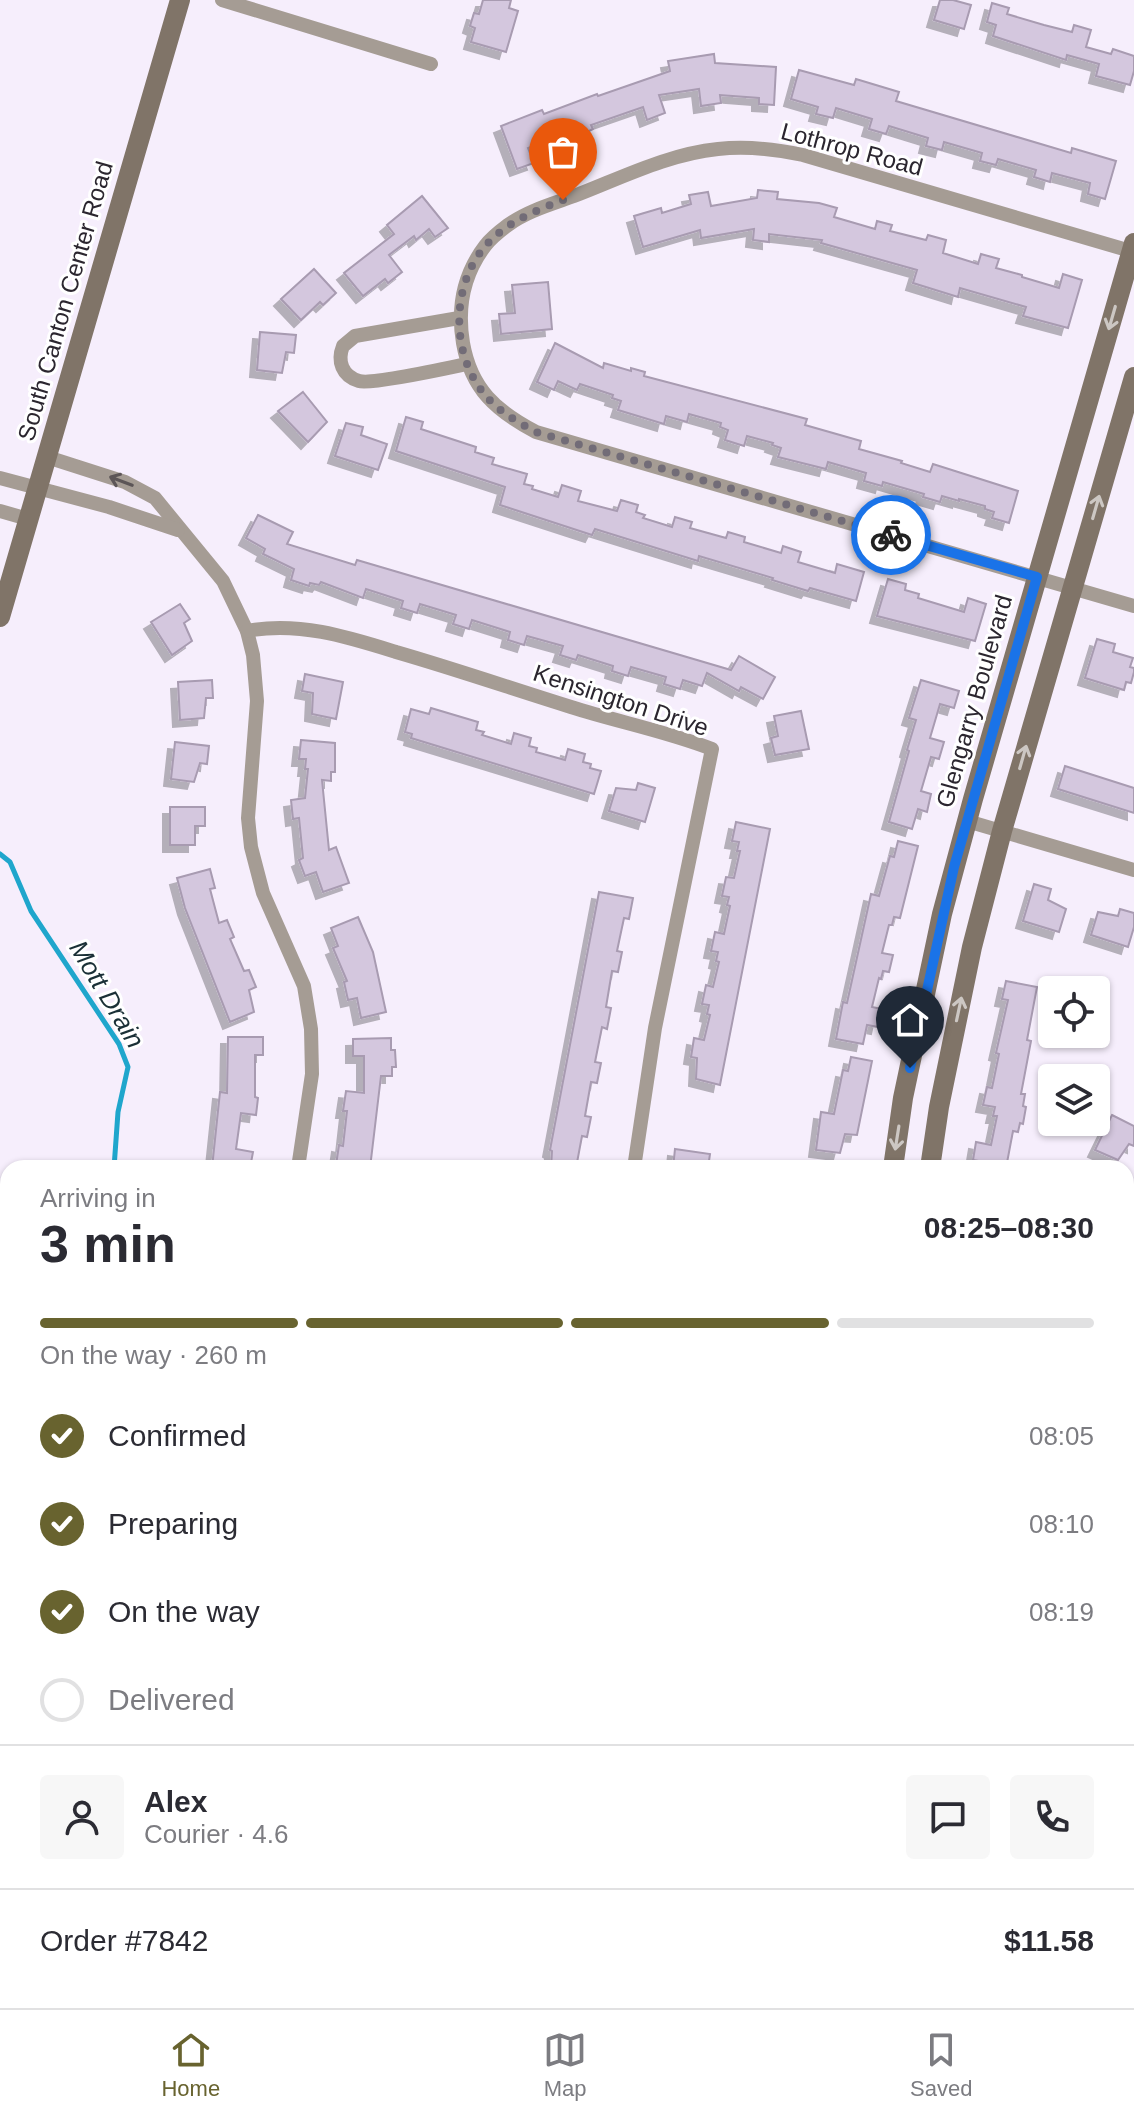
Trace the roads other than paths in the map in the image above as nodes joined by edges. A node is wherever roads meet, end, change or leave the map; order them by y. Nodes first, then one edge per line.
1 (180, 0) edge
2 (222, 0) edge
3 (431, 64) dead end
4 (1133, 249) edge
5 (459, 318) junction
6 (467, 364) junction
7 (1134, 377) edge
8 (47, 457) junction
9 (0, 478) edge
10 (38, 487) junction
11 (0, 511) edge
12 (28, 519) junction
13 (178, 530) junction
14 (1037, 577) junction
15 (1072, 588) junction
16 (1134, 606) edge
17 (0, 617) edge
18 (247, 631) junction
19 (967, 821) junction
20 (1002, 831) junction
21 (1134, 870) edge
22 (916, 1038) junction
23 (952, 1044) junction
24 (299, 1160) edge
25 (635, 1160) edge
26 (894, 1160) edge
27 (931, 1160) edge

1 - 8 street, South Canton Center Road
2 - 3 street
4 - 5 street, Lothrop Road
4 -> 14 street, Glengarry Boulevard
5 - 6 street
5 - 6 street
6 - 14 street
15 -> 7 street
8 - 10 street, South Canton Center Road
13 -> 8 street
9 - 10 street
10 - 12 street, South Canton Center Road
10 - 13 street
11 - 12 street
12 - 17 street, South Canton Center Road
13 - 18 street
14 - 15 street
14 - 19 street, Glengarry Boulevard
15 - 16 street
20 -> 15 street
18 - 24 street
18 - 25 street, Kensington Drive
19 - 20 street
19 - 22 street, Glengarry Boulevard
20 - 21 street
23 -> 20 street
22 - 23 street
22 -> 26 street, Glengarry Boulevard
23 - 27 street

